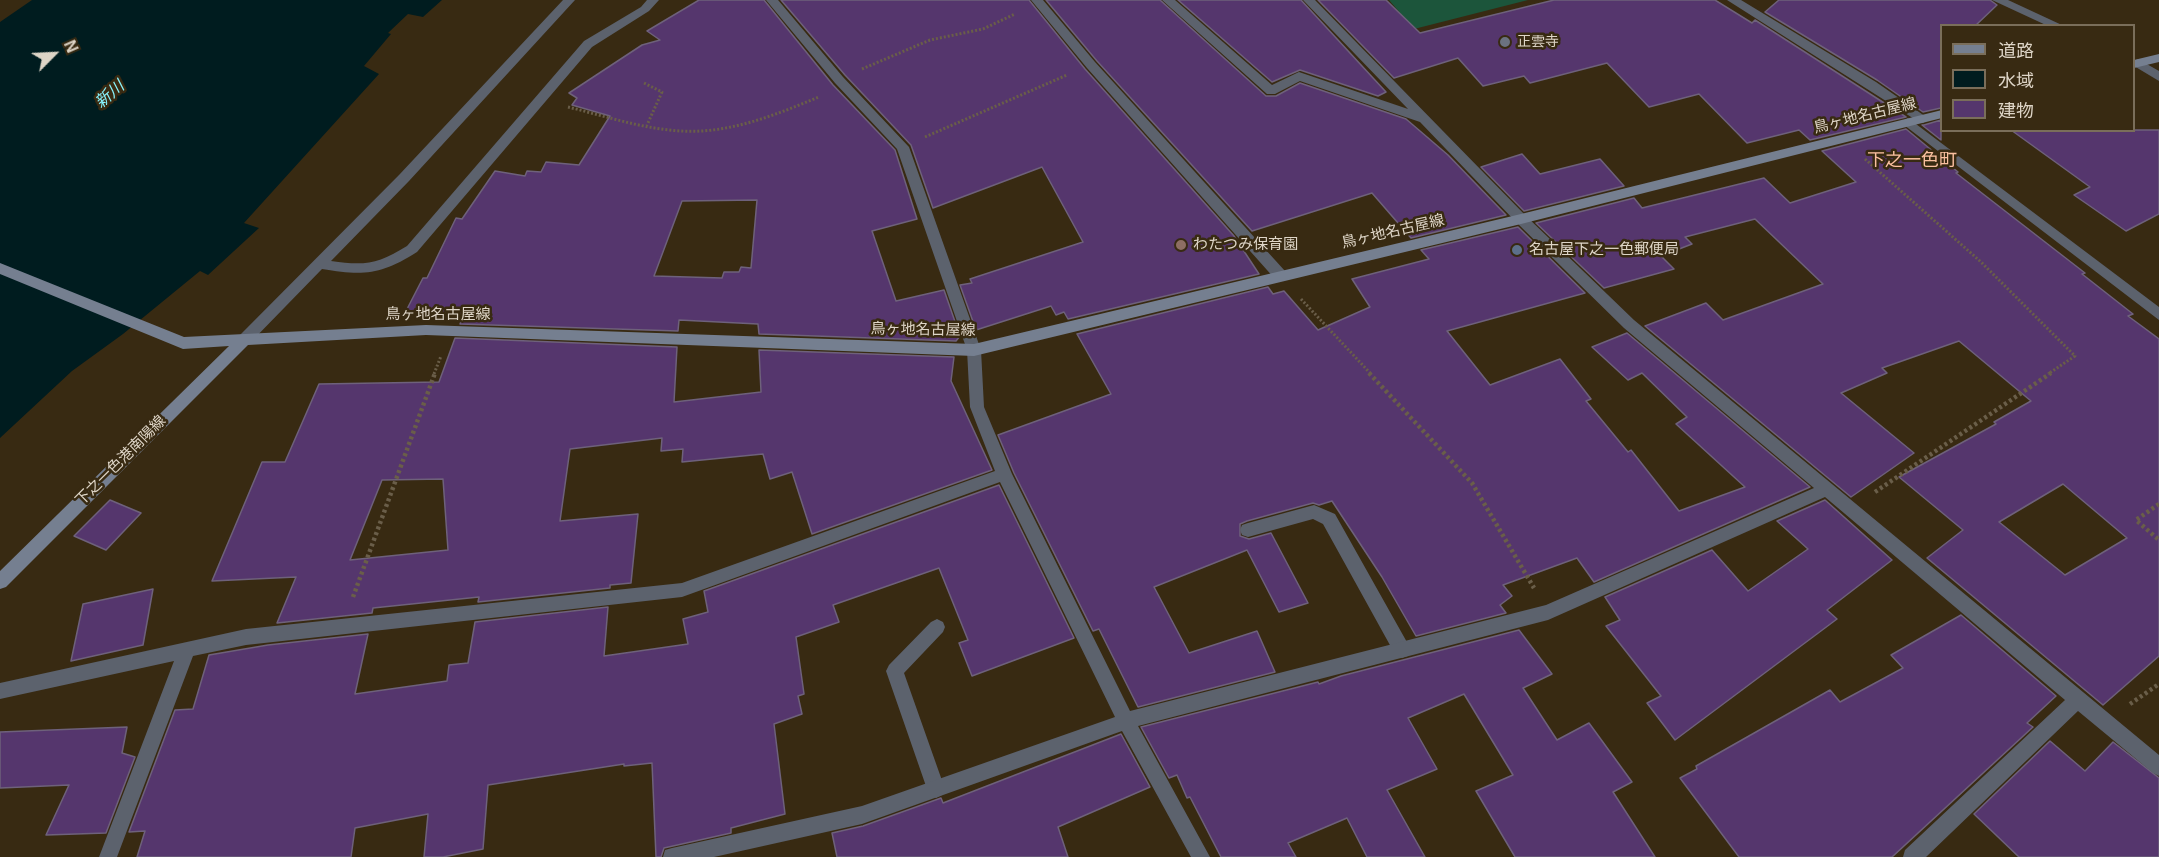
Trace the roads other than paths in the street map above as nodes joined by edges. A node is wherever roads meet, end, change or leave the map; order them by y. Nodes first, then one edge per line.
1 (569, 0) edge
2 (653, 0) edge
3 (772, 0) edge
4 (1168, 0) edge
5 (1309, 0) edge
6 (1733, 0) edge
7 (1998, 0) edge
8 (1041, 1) edge
9 (2054, 24) edge
10 (2159, 58) edge
11 (2137, 61) edge
12 (2159, 77) edge
13 (1940, 114) edge
14 (1423, 119) junction
15 (1923, 119) junction
16 (1908, 122) junction
17 (1521, 219) junction
18 (319, 264) junction
19 (0, 268) edge
20 (1280, 275) junction
21 (2159, 315) edge
22 (243, 340) junction
23 (975, 350) junction
24 (1004, 474) junction
25 (1825, 490) junction
26 (1248, 530) dead end
27 (0, 582) edge
28 (937, 627) dead end
29 (187, 650) junction
30 (1402, 650) junction
31 (0, 691) edge
32 (2077, 699) junction
33 (1126, 721) junction
34 (2159, 767) edge
35 (936, 789) junction
36 (108, 857) edge
37 (672, 857) edge
38 (1201, 857) edge
39 (1912, 857) edge

1 - 18 street
2 - 18 street
3 - 23 street
4 - 14 street
5 - 14 street
6 - 15 street
7 - 9 street
8 - 20 street
10 - 11 main road
11 - 12 street
13 - 15 main road, 鳥ヶ地名古屋線
14 - 17 street
15 - 16 main road, 鳥ヶ地名古屋線
16 - 17 main road, 鳥ヶ地名古屋線
16 - 21 street
17 - 20 main road, 鳥ヶ地名古屋線
17 - 25 street
18 - 22 street
19 - 22 main road, 鳥ヶ地名古屋線
20 - 23 main road, 鳥ヶ地名古屋線
22 - 23 main road, 鳥ヶ地名古屋線
22 - 27 main road, 下之一色港南陽線
23 - 24 street
24 - 29 street
24 - 33 street
25 - 30 street
25 - 32 street
26 - 30 street
28 - 35 street
29 - 31 street
29 - 36 street
30 - 33 street
32 - 34 street
32 - 39 street
33 - 35 street
33 - 38 street
35 - 37 street

